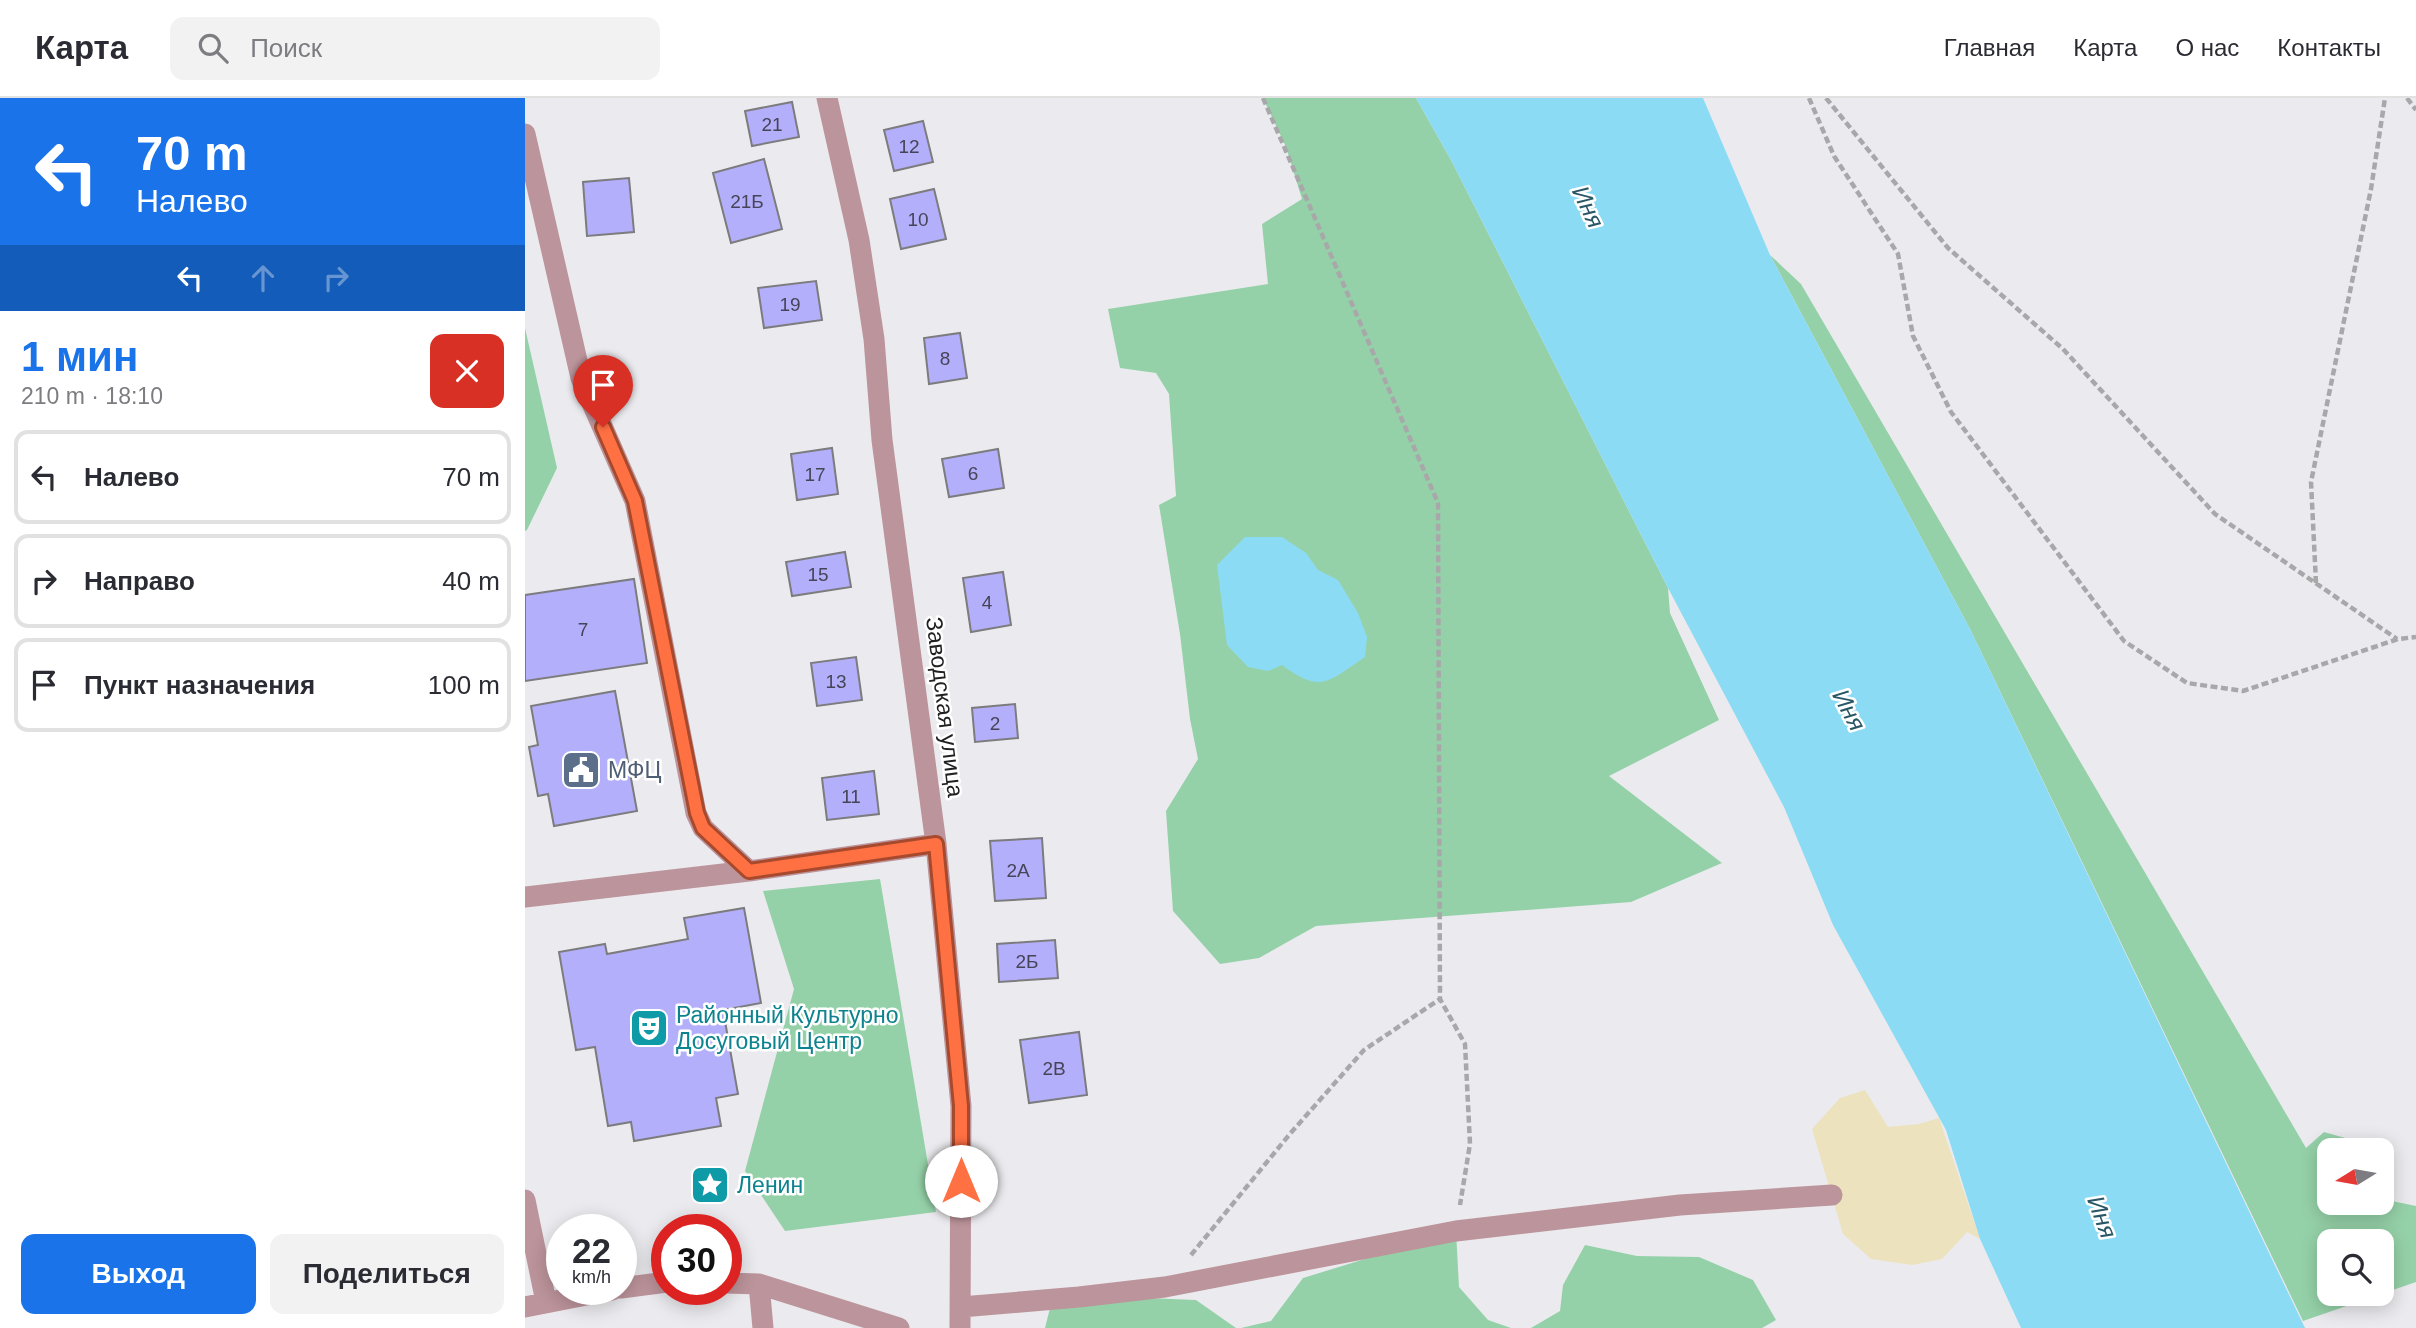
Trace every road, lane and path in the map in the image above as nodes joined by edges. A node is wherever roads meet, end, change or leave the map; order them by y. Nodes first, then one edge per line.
1 (827, 98) edge
2 (1263, 98) edge
3 (1808, 98) edge
4 (1826, 98) edge
5 (2385, 98) edge
6 (2407, 98) edge
7 (2416, 110) edge
8 (525, 134) edge
9 (2316, 584) junction
10 (2416, 636) edge
11 (2398, 639) junction
12 (936, 844) junction
13 (749, 871) junction
14 (525, 897) edge
15 (1440, 999) junction
16 (1832, 1195) dead end
17 (525, 1200) edge
18 (1455, 1231) junction
19 (742, 1283) edge
20 (759, 1283) junction
21 (1165, 1287) junction
22 (546, 1303) joint
23 (525, 1307) edge
24 (960, 1317) edge
25 (763, 1328) edge
26 (899, 1328) edge

1 - 12 street, Заводская улица
2 - 15 path
3 - 11 path
4 - 9 path
5 - 9 path
6 - 7 path
8 - 13 street
9 - 11 path
10 - 11 path
12 - 13 street
12 - 24 street, Заводская улица
13 - 14 street
15 - 18 path
15 - 21 path
16 - 18 street
17 - 22 street
18 - 21 street
19 - 20 street
20 - 25 street
20 - 26 street
21 - 24 street
22 - 23 street

